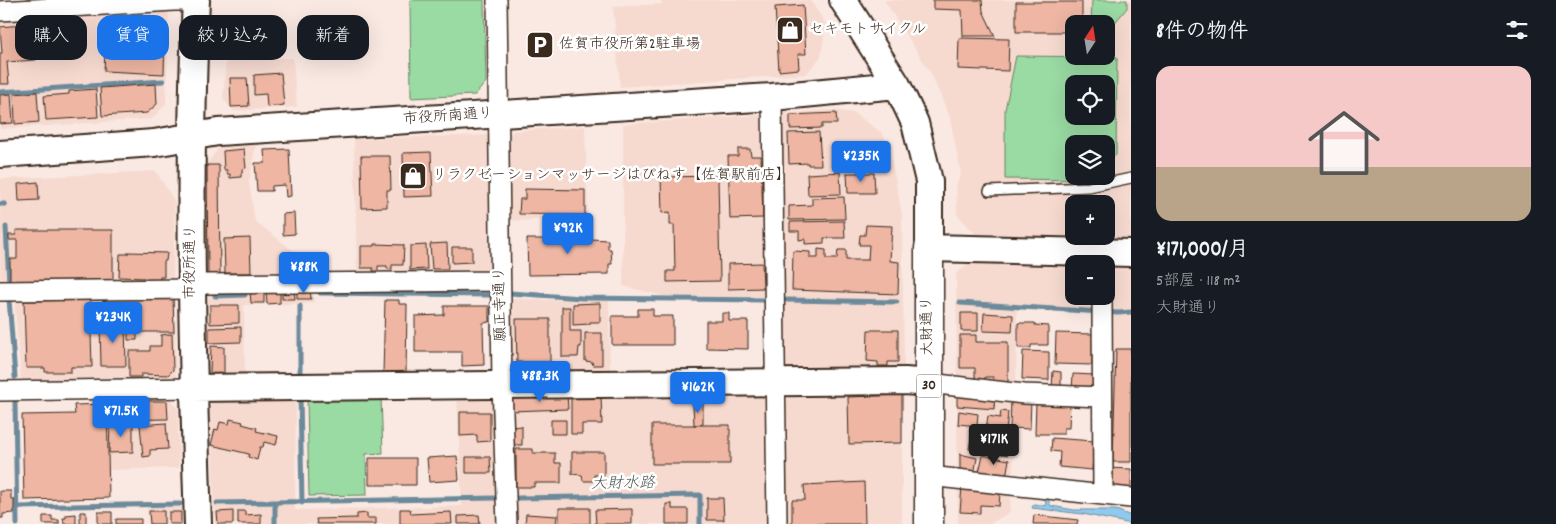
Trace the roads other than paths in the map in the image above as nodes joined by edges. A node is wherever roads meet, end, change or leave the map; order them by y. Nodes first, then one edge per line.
1 (497, 0) edge
2 (843, 0) edge
3 (196, 1) edge
4 (0, 11) edge
5 (897, 85) junction
6 (772, 97) junction
7 (500, 114) junction
8 (191, 136) junction
9 (0, 154) edge
10 (1131, 178) edge
11 (989, 190) dead end
12 (929, 248) junction
13 (1131, 253) edge
14 (1065, 256) edge
15 (1115, 256) edge
16 (500, 281) junction
17 (191, 289) junction
18 (0, 291) edge
19 (1102, 307) edge
20 (777, 383) junction
21 (929, 383) junction
22 (502, 385) junction
23 (193, 388) junction
24 (0, 391) edge
25 (1102, 397) junction
26 (929, 476) junction
27 (1103, 495) junction
28 (1131, 498) edge
29 (198, 524) edge
30 (507, 524) edge
31 (778, 524) edge
32 (929, 524) edge

1 - 7 street, 願正寺通り
2 - 5 street
3 - 4 street
3 - 8 street, 市役所通り
5 - 6 street, 市役所南通り
5 - 12 street
6 - 7 street, 市役所南通り
6 - 20 street
7 - 8 street, 市役所南通り
7 - 16 street, 願正寺通り
8 - 9 street, 市役所南通り
8 - 17 street, 市役所通り
10 - 11 lane
12 - 14 street
12 - 21 main road, 大財通り / 30
13 - 15 street
16 - 17 street
16 - 22 street, 願正寺通り
17 - 18 street
17 - 23 street, 市役所通り
19 - 25 street
20 - 21 street
20 - 22 street
20 - 31 street
21 - 25 street
21 - 26 main road, 大財通り / 30
22 - 23 street
22 - 30 street, 願正寺通り
23 - 24 street
23 - 29 street, 市役所通り
25 - 27 street
26 - 27 street
26 - 32 main road, 大財通り / 30
27 - 28 street

